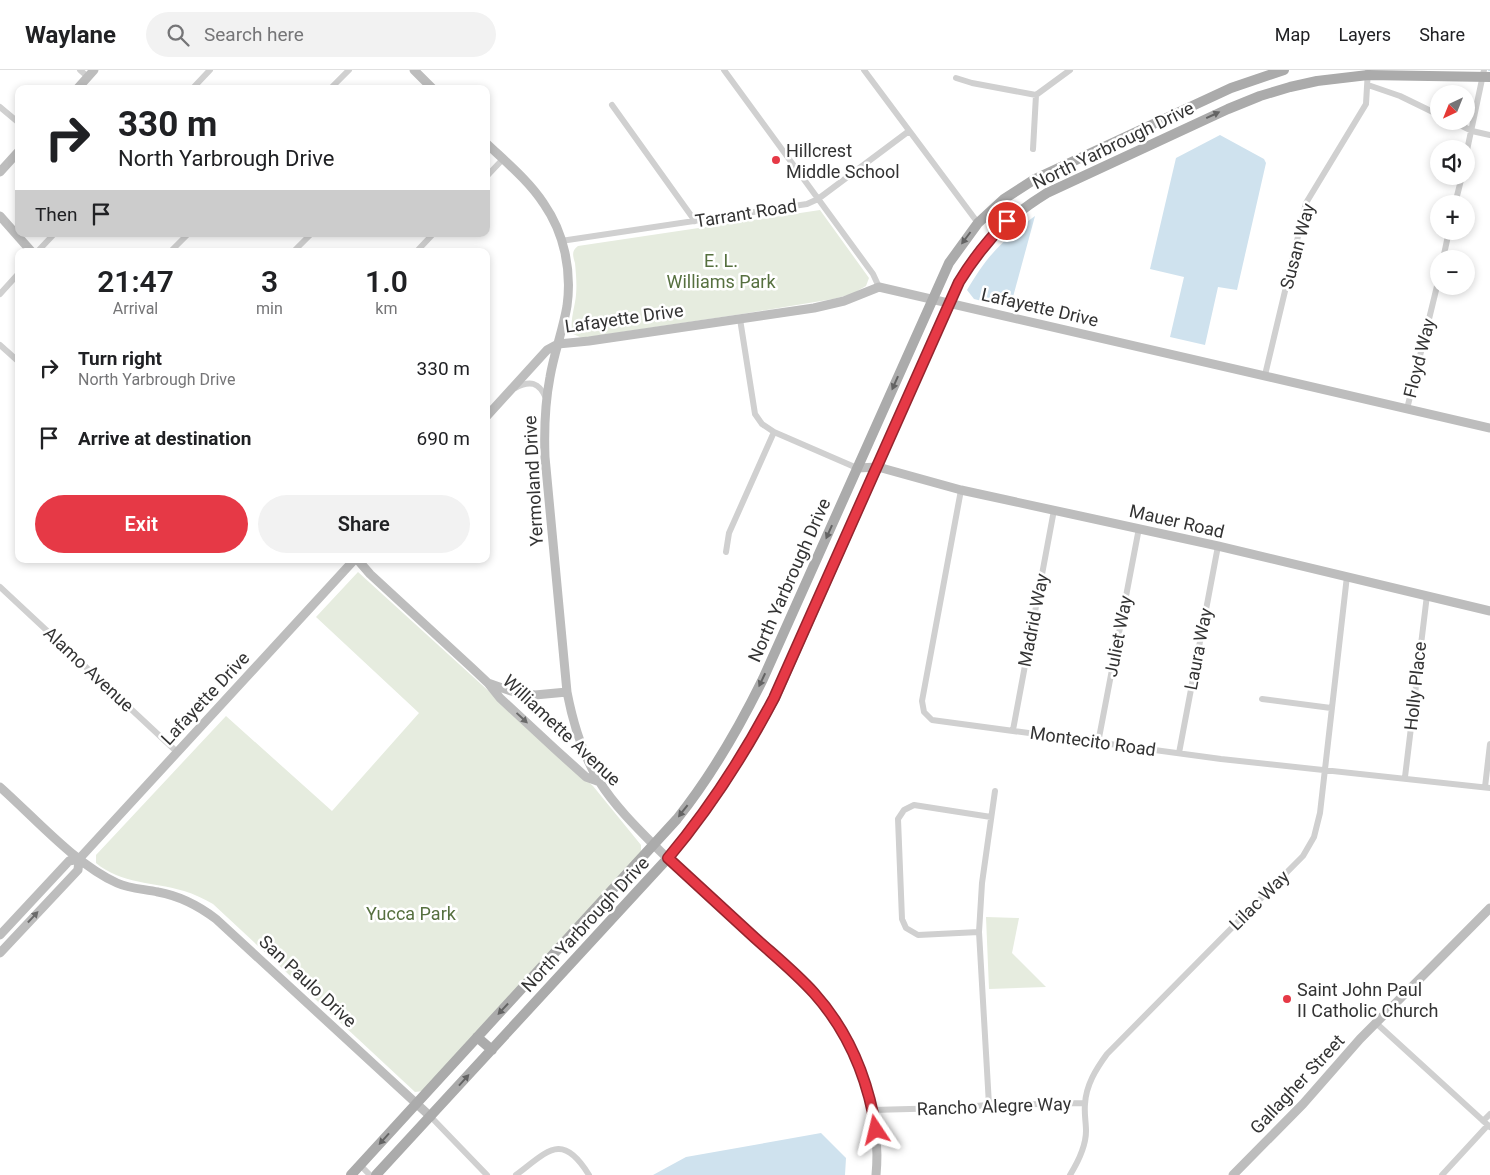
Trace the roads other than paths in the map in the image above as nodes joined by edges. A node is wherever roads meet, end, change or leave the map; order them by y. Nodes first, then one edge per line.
1 (80, 70) edge
2 (210, 70) edge
3 (348, 70) edge
4 (414, 70) edge
5 (724, 70) edge
6 (864, 70) edge
7 (1070, 70) edge
8 (1284, 70) edge
9 (91, 73) edge
10 (1485, 74) edge
11 (1368, 77) edge
12 (956, 78) dead end
13 (80, 85) edge
14 (196, 85) edge
15 (334, 85) edge
16 (429, 85) edge
17 (1036, 96) junction
18 (612, 105) dead end
19 (0, 107) edge
20 (1430, 111) edge
21 (15, 120) edge
22 (909, 131) junction
23 (1472, 131) junction
24 (1490, 135) edge
25 (1470, 140) edge
26 (490, 146) edge
27 (1033, 149) dead end
28 (15, 155) edge
29 (503, 159) junction
30 (0, 172) edge
31 (490, 173) edge
32 (818, 199) junction
33 (0, 216) edge
34 (695, 221) junction
35 (978, 224) junction
36 (15, 233) edge
37 (19, 237) edge
38 (51, 237) edge
39 (185, 237) edge
40 (308, 237) edge
41 (430, 237) edge
42 (562, 241) junction
43 (28, 248) edge
44 (41, 248) edge
45 (174, 248) edge
46 (297, 248) edge
47 (420, 248) edge
48 (15, 277) edge
49 (880, 287) junction
50 (0, 294) edge
51 (1435, 295) edge
52 (931, 300) junction
53 (949, 304) junction
54 (740, 319) junction
55 (558, 344) junction
56 (0, 345) edge
57 (15, 358) edge
58 (1265, 375) junction
59 (512, 389) junction
60 (546, 398) junction
61 (1407, 409) junction
62 (490, 413) edge
63 (1490, 428) edge
64 (774, 432) junction
65 (878, 467) junction
66 (857, 468) junction
67 (961, 490) junction
68 (1054, 510) junction
69 (1139, 528) junction
70 (1218, 546) junction
71 (726, 552) dead end
72 (352, 563) edge
73 (360, 563) edge
74 (1348, 576) junction
75 (0, 587) edge
76 (1427, 595) junction
77 (1490, 610) edge
78 (488, 683) junction
79 (567, 692) junction
80 (1262, 699) dead end
81 (1331, 708) junction
82 (1013, 730) junction
83 (1098, 743) junction
84 (1490, 744) edge
85 (726, 748) junction
86 (177, 752) junction
87 (1179, 753) junction
88 (742, 758) junction
89 (1325, 770) junction
90 (1405, 778) junction
91 (600, 782) junction
92 (0, 786) edge
93 (1487, 787) edge
94 (995, 791) dead end
95 (991, 817) junction
96 (654, 844) junction
97 (668, 858) junction
98 (79, 859) junction
99 (1490, 908) edge
100 (979, 932) junction
101 (0, 935) edge
102 (0, 953) edge
103 (1376, 1023) junction
104 (477, 1037) junction
105 (492, 1050) junction
106 (416, 1102) junction
107 (1085, 1103) junction
108 (989, 1104) junction
109 (872, 1110) junction
110 (1490, 1114) edge
111 (431, 1117) junction
112 (1487, 1125) edge
113 (360, 1165) junction
114 (350, 1175) edge
115 (370, 1175) edge
116 (376, 1175) edge
117 (487, 1175) edge
118 (516, 1175) edge
119 (589, 1175) edge
120 (876, 1175) edge
121 (1070, 1175) edge
122 (1233, 1175) edge
123 (1442, 1175) edge

1 - 9 street
2 - 14 street
3 - 15 street
4 - 16 street
5 - 32 street
6 - 22 street
7 - 17 street
8 - 35 main road, North Yarbrough Drive
9 - 13 street
10 - 11 main road, North Yarbrough Drive
10 - 23 street
11 - 20 street
53 -> 11 main road, North Yarbrough Drive
11 - 58 street, Susan Way
12 - 17 street
17 - 27 street
18 - 34 street
19 - 21 street
22 - 32 street, Tarrant Road
22 - 35 street
23 - 24 street
23 - 25 street
26 - 29 street, Yermoland Drive
28 - 30 street
29 - 31 street
29 - 42 street, Yermoland Drive
32 - 34 street, Tarrant Road
32 - 49 street
33 - 36 street
34 - 42 street, Tarrant Road
35 -> 52 main road, North Yarbrough Drive
37 - 43 street
38 - 44 street
39 - 45 street
40 - 46 street
41 - 47 street
42 - 55 street, Yermoland Drive
48 - 50 street
49 - 52 street, Lafayette Drive
49 - 54 street, Lafayette Drive
51 - 61 street, Floyd Way
52 - 53 street, Lafayette Drive
52 -> 66 main road, North Yarbrough Drive
53 - 58 street, Lafayette Drive
53 - 65 main road, North Yarbrough Drive
54 - 55 street, Lafayette Drive
54 - 64 street
55 - 59 street, Lafayette Drive
55 - 60 street, Yermoland Drive
56 - 57 street
58 - 61 street, Lafayette Drive
59 - 60 street
59 - 62 street, Lafayette Drive
60 - 79 street, Yermoland Drive
61 - 63 street, Lafayette Drive
64 - 66 street
64 - 71 street
65 - 66 street, Mauer Road
65 - 67 street, Mauer Road
65 - 88 main road, North Yarbrough Drive
66 -> 85 main road, North Yarbrough Drive
67 - 68 street, Mauer Road
67 - 82 street, Montecito Road
68 - 69 street, Mauer Road
68 - 82 street, Madrid Way
69 - 70 street, Mauer Road
69 - 83 street, Juliet Way
70 - 74 street, Mauer Road
70 - 87 street, Laura Way
72 - 86 street, Lafayette Drive
73 - 78 street, Williamette Avenue
74 - 76 street, Mauer Road
74 - 81 street, Lilac Way
75 - 86 street, Alamo Avenue
76 - 77 street, Mauer Road
76 - 90 street, Holly Place
78 - 79 street, Williamette Avenue
78 -> 91 street, Williamette Avenue
79 - 91 street, Yermoland Drive
80 - 81 street
81 - 89 street, Lilac Way
82 - 83 street, Montecito Road
83 - 87 street, Montecito Road
84 - 93 street
85 - 88 main road
85 -> 96 main road, North Yarbrough Drive
86 - 98 street, Lafayette Drive
87 - 89 street, Montecito Road
88 - 97 main road, North Yarbrough Drive
89 - 90 street, Montecito Road
89 - 107 street, Lilac Way
90 - 93 street, Montecito Road
91 - 96 street, Williamette Avenue
92 - 98 street, San Paulo Drive
94 - 95 street
95 - 100 street
95 - 100 street
96 - 97 street, Williamette Avenue
96 -> 104 main road, North Yarbrough Drive
97 - 105 main road, North Yarbrough Drive
97 - 109 street, Williamette Avenue
98 - 101 street, Lafayette Drive
102 -> 98 street, Lafayette Drive
98 - 106 street, San Paulo Drive
99 - 103 street, Gallagher Street
100 - 108 street
103 - 112 street
103 - 122 street, Gallagher Street
104 - 105 main road
104 - 106 main road, North Yarbrough Drive
111 -> 105 main road, North Yarbrough Drive
106 - 111 street, San Paulo Drive
106 -> 113 main road, North Yarbrough Drive
107 - 108 street, Rancho Alegre Way
107 - 121 street, Lilac Way
108 - 109 street, Rancho Alegre Way
109 - 120 street, Williamette Avenue
110 - 112 street
111 - 116 main road, North Yarbrough Drive
111 - 117 street, San Paulo Drive
112 - 123 street
113 - 114 main road, North Yarbrough Drive
113 - 115 street
118 - 119 street

